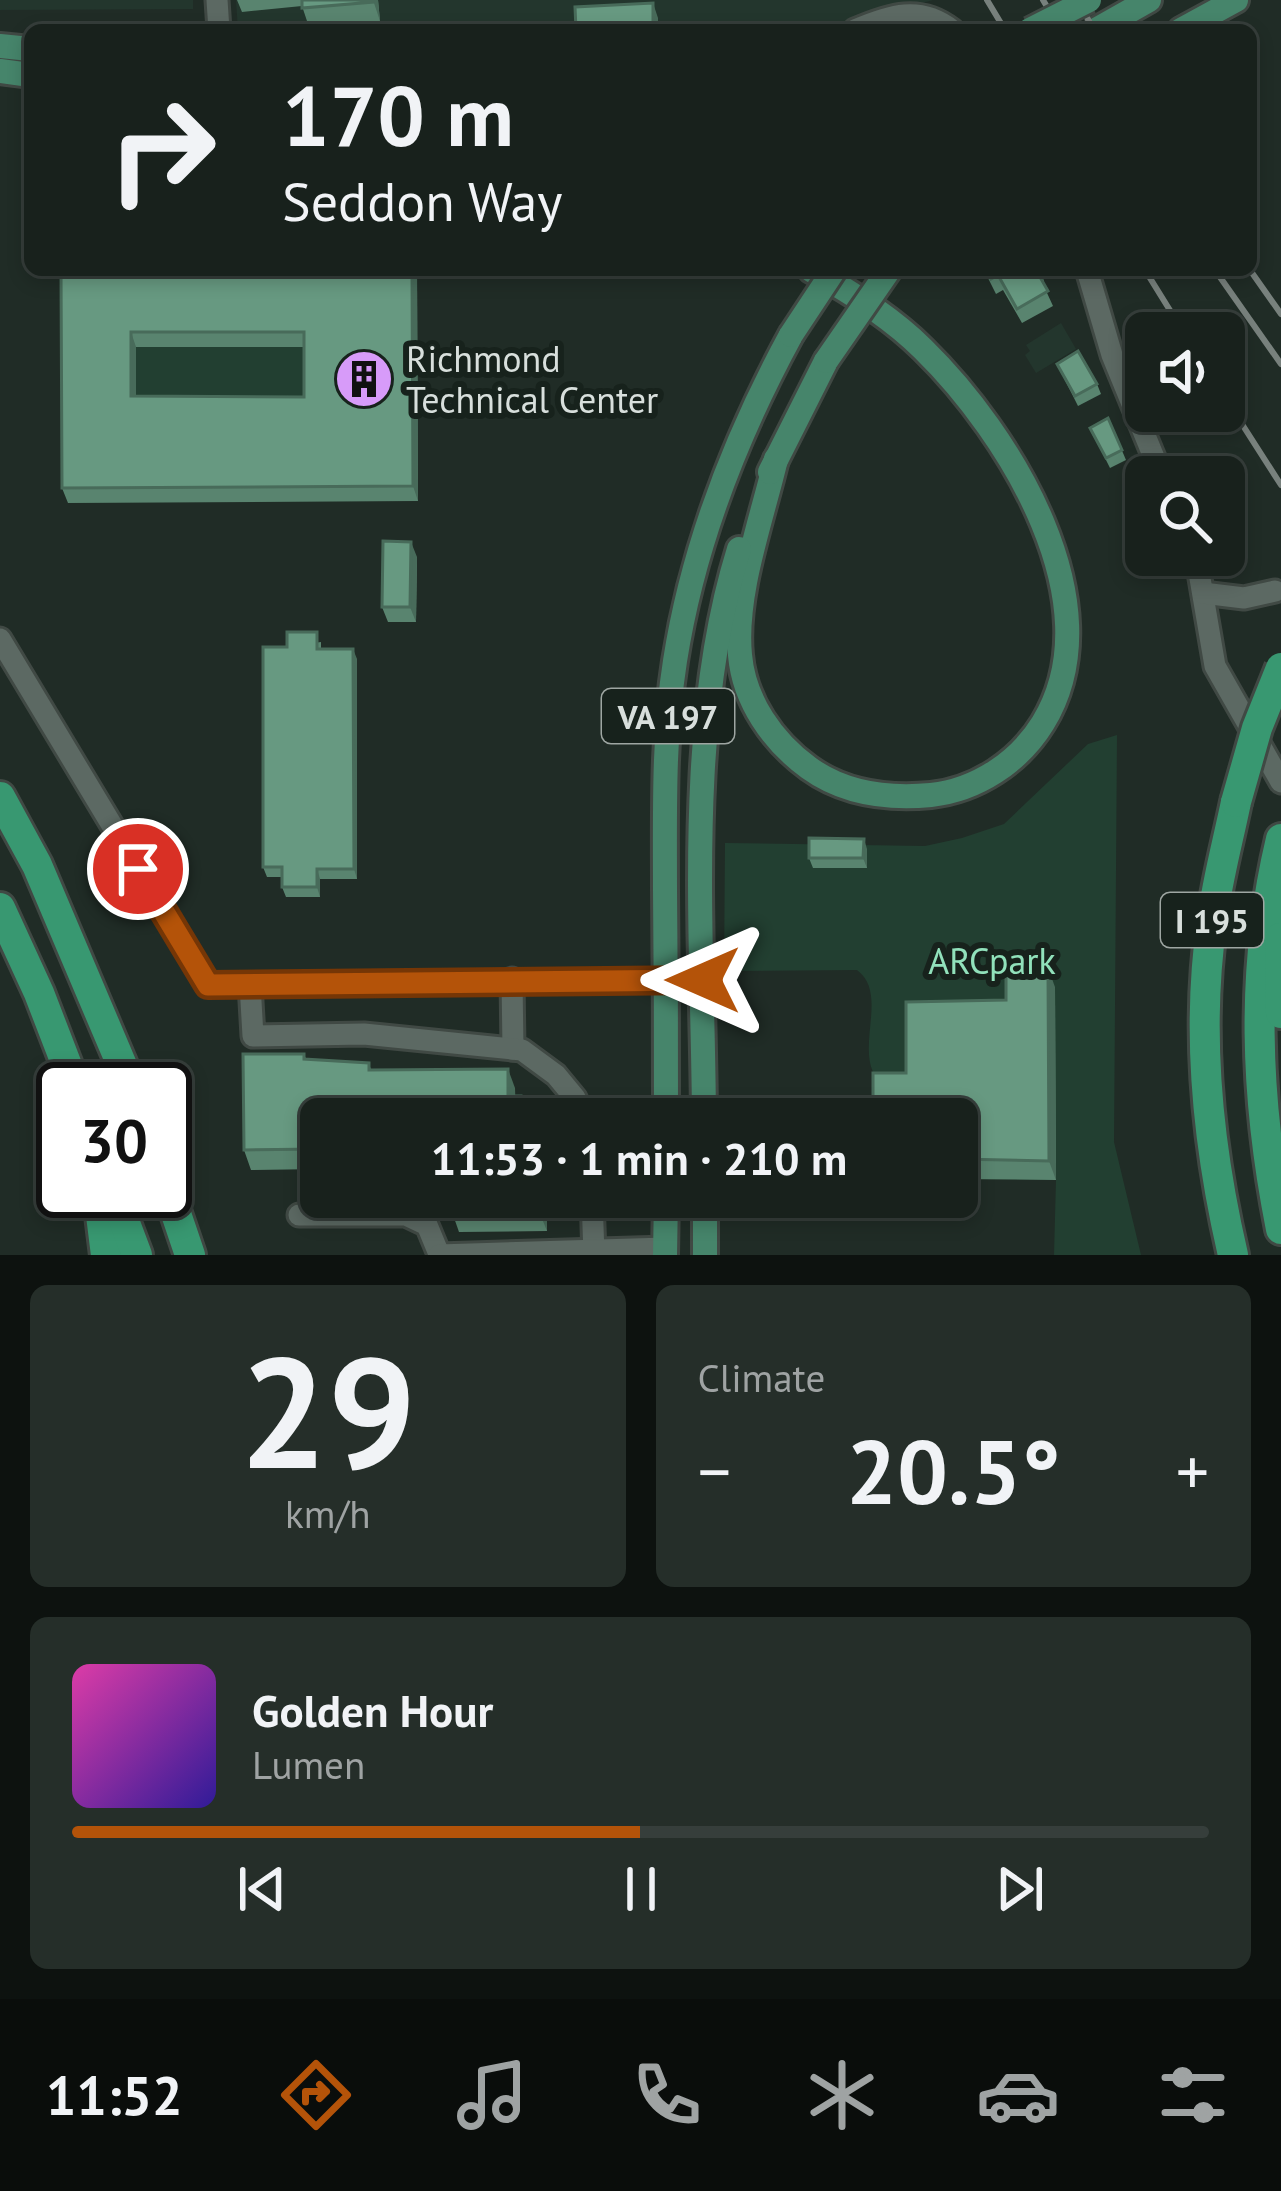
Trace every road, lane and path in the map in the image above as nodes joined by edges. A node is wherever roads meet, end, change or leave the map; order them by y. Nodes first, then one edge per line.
1 (1088, 0) edge
2 (1149, 0) edge
3 (1236, 0) edge
4 (871, 24) edge
5 (943, 24) edge
6 (1042, 24) edge
7 (1107, 24) edge
8 (1192, 24) edge
9 (820, 276) edge
10 (830, 276) edge
11 (885, 276) edge
12 (1089, 276) edge
13 (1153, 456) edge
14 (776, 459) junction
15 (1200, 576) edge
16 (1275, 591) dead end
17 (1203, 593) junction
18 (0, 639) edge
19 (1281, 668) edge
20 (1281, 782) edge
21 (0, 797) edge
22 (1280, 844) edge
23 (0, 908) edge
24 (512, 980) junction
25 (666, 980) junction
26 (703, 980) junction
27 (250, 984) junction
28 (1281, 1013) edge
29 (513, 1049) junction
30 (66, 1062) edge
31 (121, 1062) edge
32 (575, 1098) edge
33 (666, 1098) edge
34 (704, 1098) edge
35 (298, 1215) dead end
36 (101, 1218) edge
37 (123, 1218) edge
38 (178, 1218) edge
39 (593, 1218) edge
40 (666, 1218) edge
41 (705, 1218) edge
42 (1281, 1229) edge
43 (1228, 1245) edge
44 (665, 1251) edge
45 (594, 1252) edge
46 (439, 1254) edge
47 (106, 1255) edge
48 (137, 1255) edge
49 (190, 1255) edge
50 (705, 1255) edge

1 - 6 main road, bridge
2 - 7 main road
3 - 8 main road
4 - 5 street
9 - 14 main road
10 - 25 main road, VA 197, bridge
11 - 14 main road, VA 197, bridge
12 - 13 street
14 - 26 main road, VA 197
15 - 17 street
16 - 17 street
17 - 20 street
18 - 27 street
19 - 43 highway, I 195, bridge
21 - 31 highway
22 - 28 highway
22 - 42 highway, I 195
23 - 30 highway
24 - 25 street
24 - 27 street
24 - 29 street
25 - 26 street
25 - 33 main road, VA 197
26 - 34 main road, VA 197
27 - 29 street
29 - 32 street
35 - 46 street
36 - 47 highway
37 - 48 highway
38 - 49 highway
39 - 45 street
40 - 44 main road
41 - 50 main road
44 - 45 street
45 - 46 street

